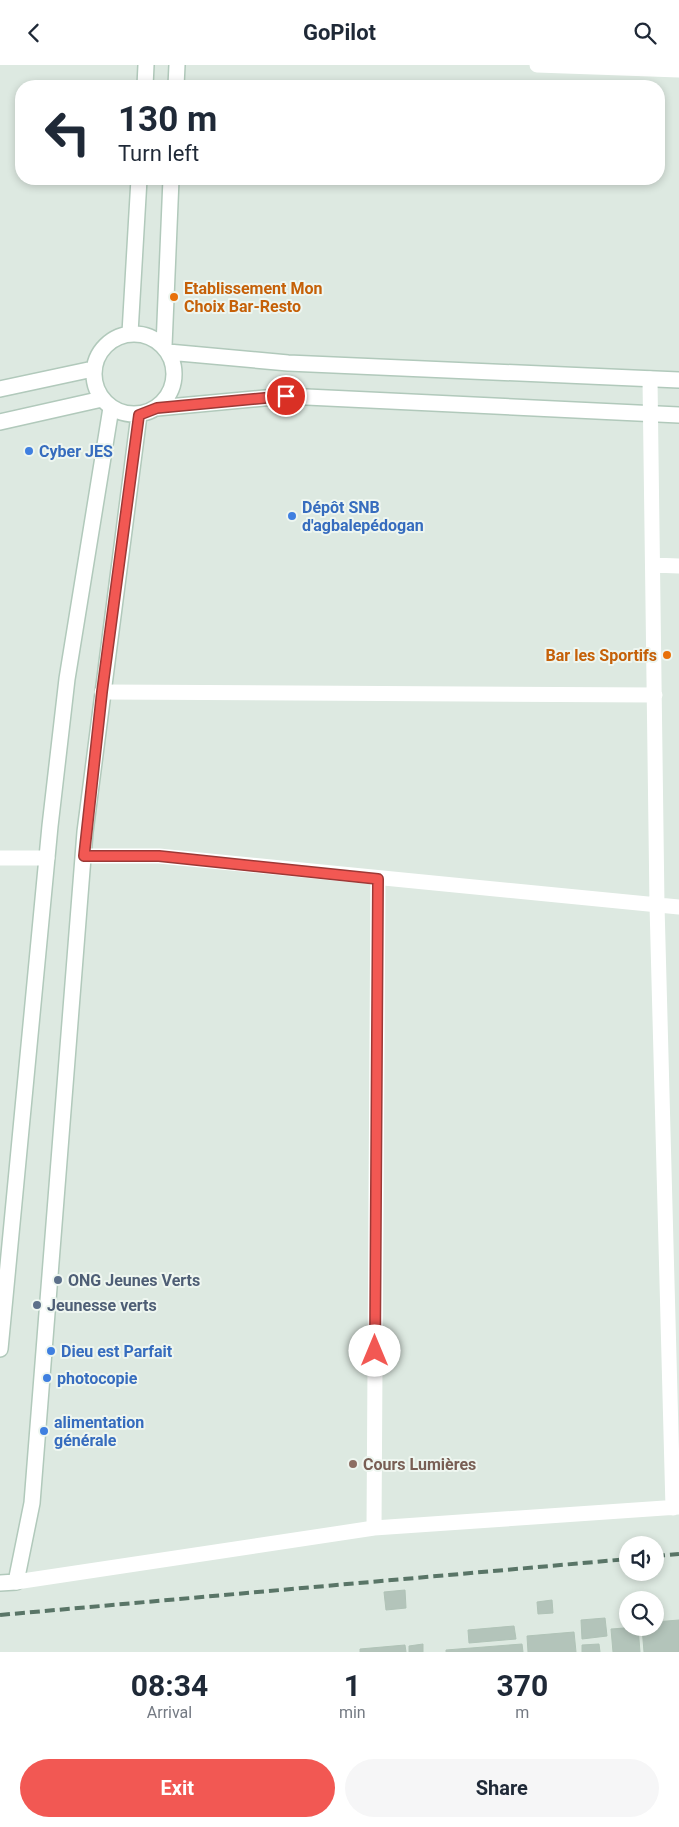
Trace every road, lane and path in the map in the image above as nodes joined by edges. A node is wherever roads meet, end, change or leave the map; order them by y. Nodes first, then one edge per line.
1 (146, 65) edge
2 (177, 65) edge
3 (537, 65) edge
4 (679, 70) edge
5 (145, 80) edge
6 (176, 80) edge
7 (139, 185) edge
8 (171, 185) edge
9 (130, 333) junction
10 (166, 349) junction
11 (94, 369) junction
12 (650, 379) junction
13 (679, 379) edge
14 (0, 389) edge
15 (106, 403) junction
16 (157, 408) junction
17 (650, 414) junction
18 (139, 415) junction
19 (679, 415) edge
20 (0, 422) edge
21 (652, 565) junction
22 (679, 566) edge
23 (102, 692) junction
24 (655, 695) junction
25 (84, 856) junction
26 (0, 858) edge
27 (47, 858) junction
28 (378, 879) junction
29 (657, 905) junction
30 (679, 907) edge
31 (0, 1349) edge
32 (676, 1507) edge
33 (374, 1528) junction
34 (16, 1582) junction
35 (0, 1583) edge

1 - 5 street
2 - 6 street
3 - 4 street
7 - 9 street
8 - 10 street
9 - 10 street
9 - 11 street
10 - 12 street
10 - 16 street
11 - 14 street
11 - 15 street
12 - 13 street
12 - 17 street
15 - 18 street
15 - 20 street
15 - 27 street
16 - 17 street
16 - 18 street
17 - 19 street
17 - 21 street
18 - 23 street
21 - 22 street
21 - 24 street
23 - 24 street
23 - 25 street
24 - 29 street
25 - 28 street
25 - 34 street
26 - 27 street
27 - 31 street
28 - 29 street
28 - 33 street
29 - 30 street
29 - 32 street
32 - 33 street
33 - 34 street
34 - 35 street

